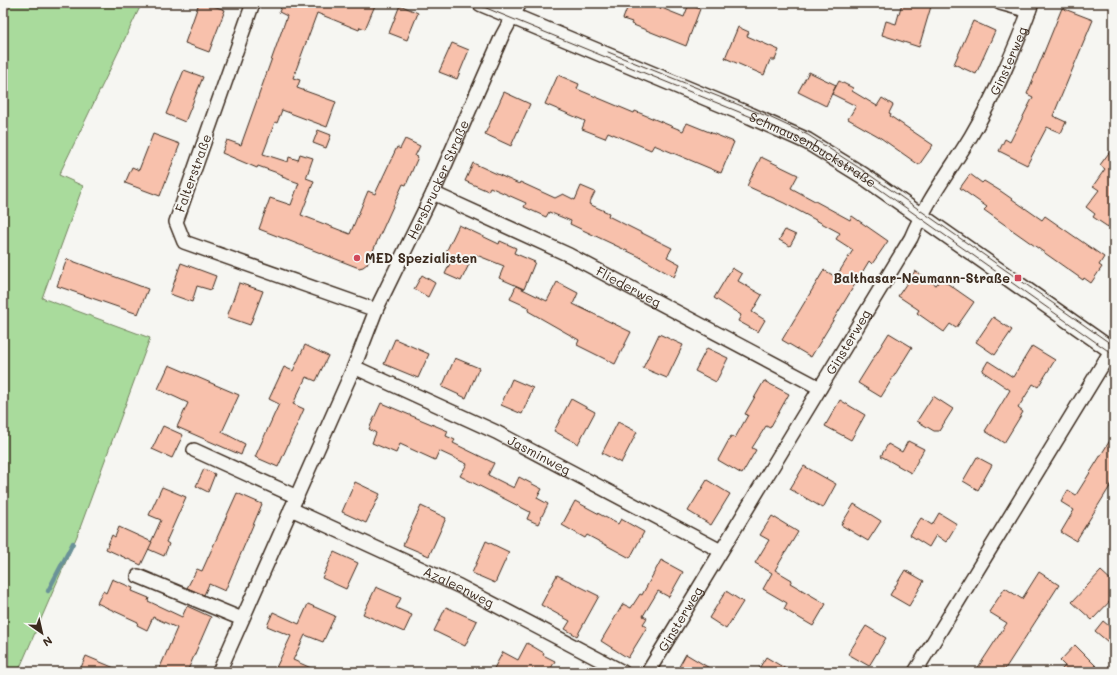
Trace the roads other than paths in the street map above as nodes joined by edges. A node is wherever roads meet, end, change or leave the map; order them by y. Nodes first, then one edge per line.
1 (254, 3) edge
2 (481, 3) edge
3 (1000, 3) edge
4 (1030, 7) edge
5 (517, 10) edge
6 (433, 193) junction
7 (921, 216) junction
8 (376, 310) junction
9 (1113, 350) edge
10 (354, 367) junction
11 (820, 388) junction
12 (194, 450) dead end
13 (297, 497) junction
14 (291, 510) junction
15 (721, 551) junction
16 (138, 576) dead end
17 (242, 619) junction
18 (219, 672) edge
19 (623, 672) edge
20 (648, 672) edge
21 (915, 672) edge

1 - 8 street, Falterstraße
2 - 5 street, Schmausenbuckstraße
3 - 4 street
4 - 7 street, Ginsterweg
5 - 6 street, Hersbrucker Straße
5 - 7 street, Schmausenbuckstraße
6 - 8 street, Hersbrucker Straße
6 - 11 street, Fliederweg
7 - 9 street, Schmausenbuckstraße
7 - 11 street, Ginsterweg
8 - 10 street, Hersbrucker Straße
9 - 21 street
10 - 13 street, Hersbrucker Straße
10 - 15 street, Jasminweg
11 - 15 street, Ginsterweg
12 - 13 street
13 - 14 street, Hersbrucker Straße
14 - 17 street, Hersbrucker Straße
14 - 19 street, Azaleenweg
15 - 20 street, Ginsterweg
16 - 17 street
17 - 18 street, Hersbrucker Straße

